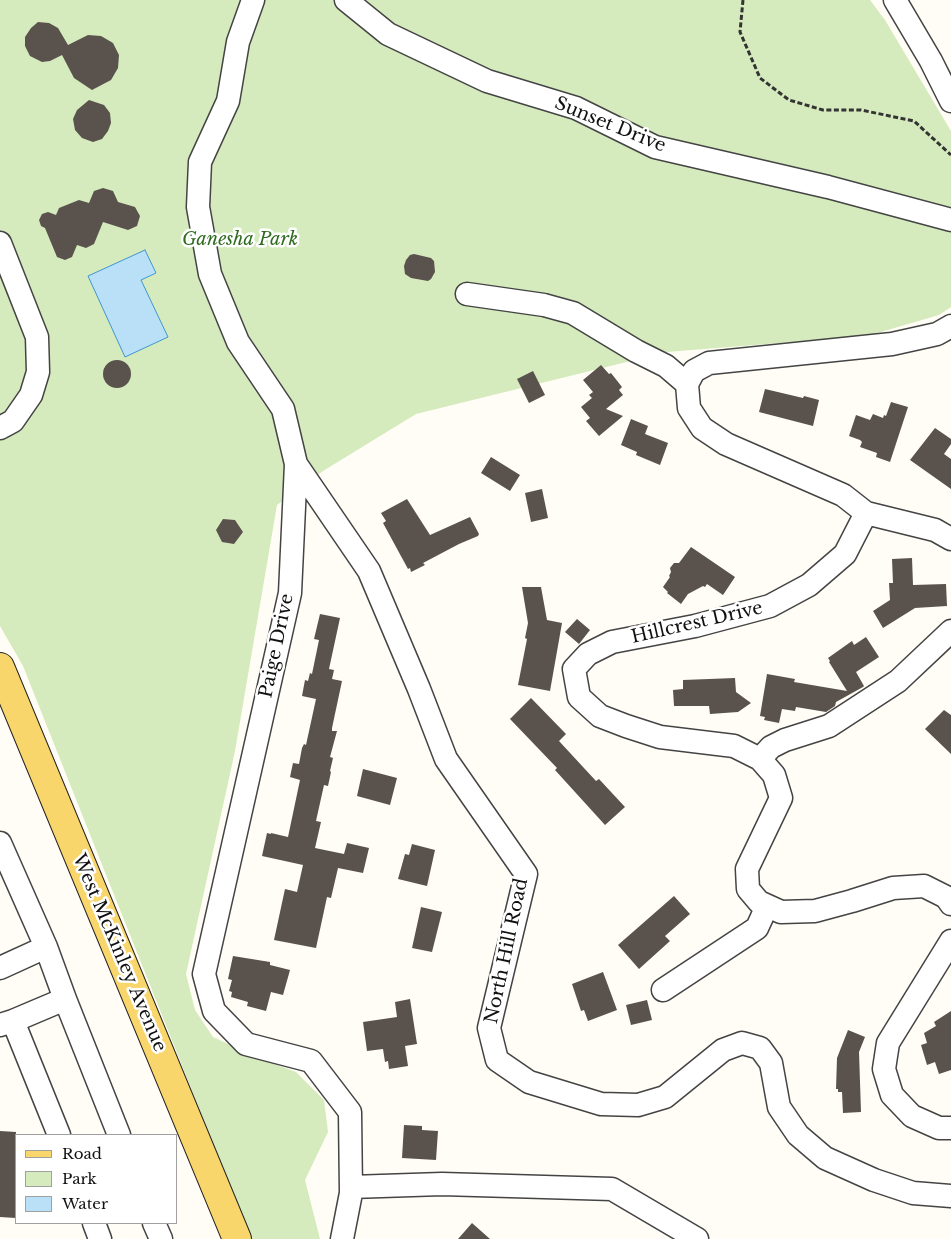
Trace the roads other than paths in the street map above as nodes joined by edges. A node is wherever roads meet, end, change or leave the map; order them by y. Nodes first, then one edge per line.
1 (253, 0) edge
2 (346, 0) edge
3 (895, 0) edge
4 (951, 101) edge
5 (951, 220) edge
6 (0, 243) edge
7 (467, 294) dead end
8 (951, 326) edge
9 (687, 384) junction
10 (0, 428) edge
11 (296, 464) junction
12 (866, 513) junction
13 (951, 539) edge
14 (946, 637) edge
15 (0, 667) edge
16 (760, 759) junction
17 (0, 843) edge
18 (951, 904) edge
19 (767, 906) junction
20 (951, 941) edge
21 (46, 948) junction
22 (0, 968) edge
23 (663, 990) dead end
24 (65, 999) junction
25 (7, 1023) edge
26 (951, 1128) edge
27 (59, 1134) edge
28 (119, 1134) edge
29 (351, 1187) junction
30 (951, 1196) edge
31 (94, 1224) edge
32 (154, 1224) edge
33 (100, 1239) edge
34 (161, 1239) edge
35 (237, 1239) edge
36 (342, 1239) edge
37 (696, 1239) edge

1 - 11 street, Paige Drive
2 - 5 street, Sunset Drive
3 - 4 street
6 - 10 street
7 - 9 street
8 - 9 street
9 - 12 street
11 - 29 street, Paige Drive
11 - 30 street, North Hill Road
12 - 13 street
12 - 16 street, Hillcrest Drive
14 - 16 street
15 - 35 main road, West McKinley Avenue
16 - 19 street, Hillcrest Drive
17 - 21 street
18 - 19 street, Hillcrest Drive
19 - 23 street
20 - 26 street
21 - 22 street
21 - 24 street
24 - 25 street
24 - 28 street
25 - 27 street
29 - 36 street, Paige Drive
29 - 37 street
31 - 33 street
32 - 34 street

